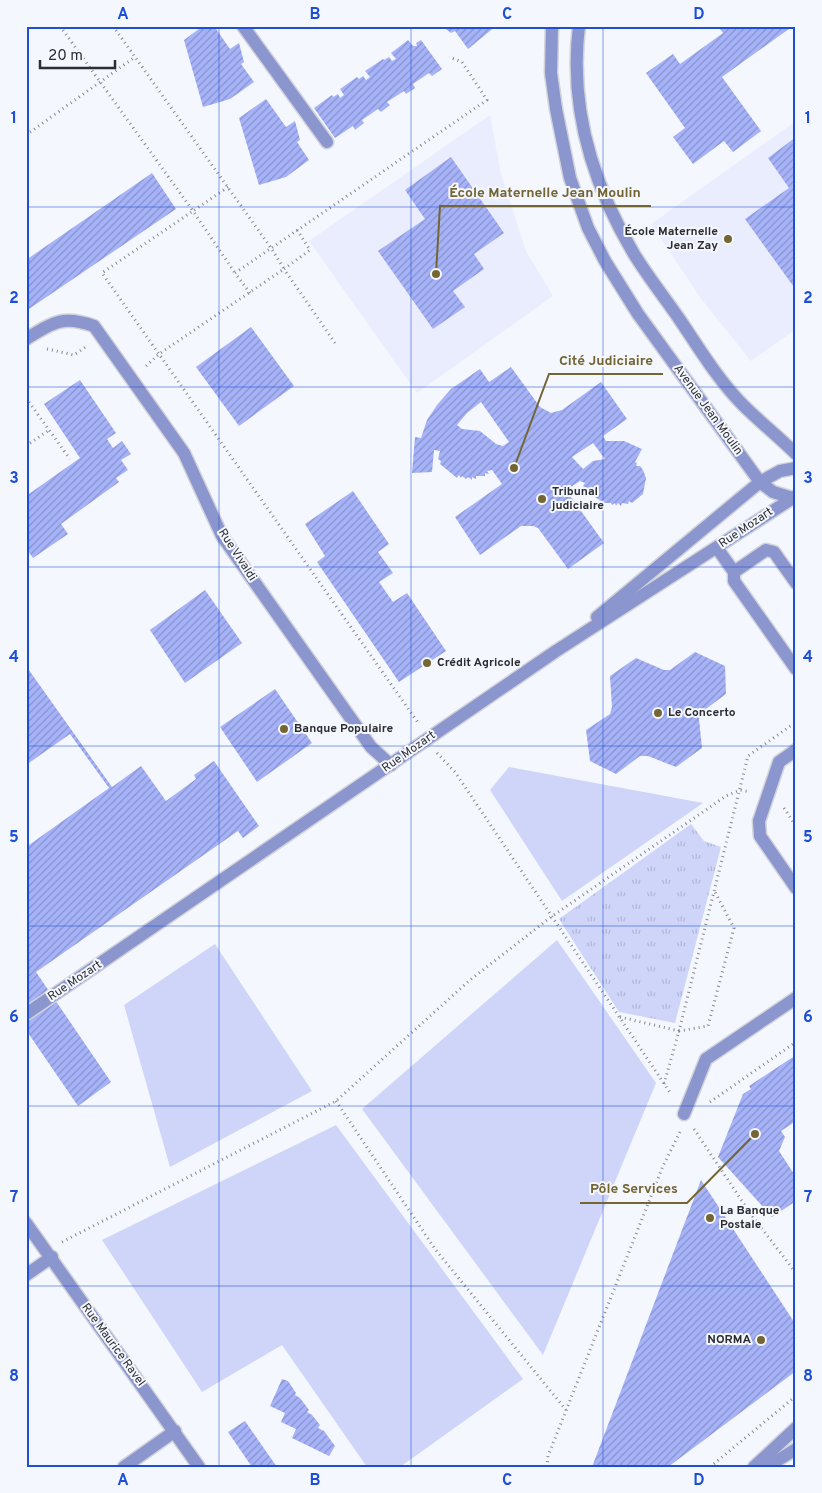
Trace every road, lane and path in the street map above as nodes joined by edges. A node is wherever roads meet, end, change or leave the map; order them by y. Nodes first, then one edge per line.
1 (60, 26) edge
2 (113, 26) edge
3 (243, 26) edge
4 (579, 26) edge
5 (552, 29) edge
6 (134, 57) junction
7 (449, 57) dead end
8 (99, 82) junction
9 (26, 135) edge
10 (327, 142) dead end
11 (228, 187) junction
12 (193, 211) junction
13 (297, 230) junction
14 (271, 248) junction
15 (284, 268) junction
16 (235, 273) junction
17 (250, 292) junction
18 (26, 339) edge
19 (334, 343) dead end
20 (89, 344) dead end
21 (40, 348) dead end
22 (159, 354) junction
23 (133, 378) junction
24 (26, 398) edge
25 (49, 430) junction
26 (26, 446) edge
27 (796, 454) edge
28 (70, 459) dead end
29 (796, 468) edge
30 (760, 482) junction
31 (794, 497) edge
32 (717, 548) junction
33 (734, 572) junction
34 (796, 583) edge
35 (556, 651) junction
36 (796, 668) edge
37 (796, 722) edge
38 (424, 741) junction
39 (796, 750) edge
40 (391, 765) junction
41 (740, 790) junction
42 (796, 888) edge
43 (715, 892) junction
44 (551, 917) junction
45 (796, 998) edge
46 (26, 1014) edge
47 (620, 1017) junction
48 (679, 1031) junction
49 (796, 1042) edge
50 (660, 1078) dead end
51 (664, 1084) dead end
52 (336, 1101) junction
53 (703, 1107) dead end
54 (684, 1120) joint
55 (692, 1126) dead end
56 (26, 1223) edge
57 (62, 1242) dead end
58 (52, 1258) junction
59 (796, 1273) edge
60 (26, 1275) edge
61 (796, 1396) edge
62 (566, 1410) junction
63 (796, 1428) edge
64 (175, 1431) junction
65 (796, 1449) edge
66 (124, 1467) edge
67 (199, 1467) edge
68 (547, 1467) edge
69 (710, 1467) edge
70 (754, 1467) edge
71 (767, 1467) edge

1 - 8 path
2 - 6 path
3 - 10 street
4 - 27 street
5 - 30 street, Avenue Jean Moulin
6 - 8 path
6 - 11 path
7 - 13 path
8 - 9 path
8 - 12 path
11 - 12 path
11 - 14 path
12 - 16 path
12 - 22 path
13 - 14 path
13 - 15 path
14 - 15 path
14 - 16 path
15 - 17 path
15 - 19 path
16 - 17 path
17 - 22 path
18 - 23 street, Rue Vivaldi
20 - 21 path
22 - 23 path
22 - 38 path
23 - 40 street, Rue Vivaldi
24 - 25 path
25 - 26 path
25 - 28 path
29 - 30 street
30 - 31 street, Avenue Jean Moulin
30 - 35 street
31 - 32 street, Rue Mozart
32 - 33 street
32 - 35 street, Rue Mozart
33 - 34 street
33 - 36 street
35 - 38 street, Rue Mozart
37 - 41 path
38 - 40 street, Rue Mozart
38 - 44 path
39 - 42 street
40 - 46 street, Rue Mozart
41 - 43 path
41 - 44 path
43 - 48 path
43 - 48 path
44 - 47 path
44 - 52 path
45 - 54 street
47 - 48 path
47 - 50 path
48 - 51 path
49 - 53 path
52 - 57 path
52 - 62 path
54 - 62 path
55 - 59 path
56 - 58 street, Rue Maurice Ravel
58 - 60 street
58 - 64 street, Rue Maurice Ravel
61 - 69 path
62 - 68 path
63 - 70 street
64 - 66 street
64 - 67 street, Rue Maurice Ravel
65 - 71 street

